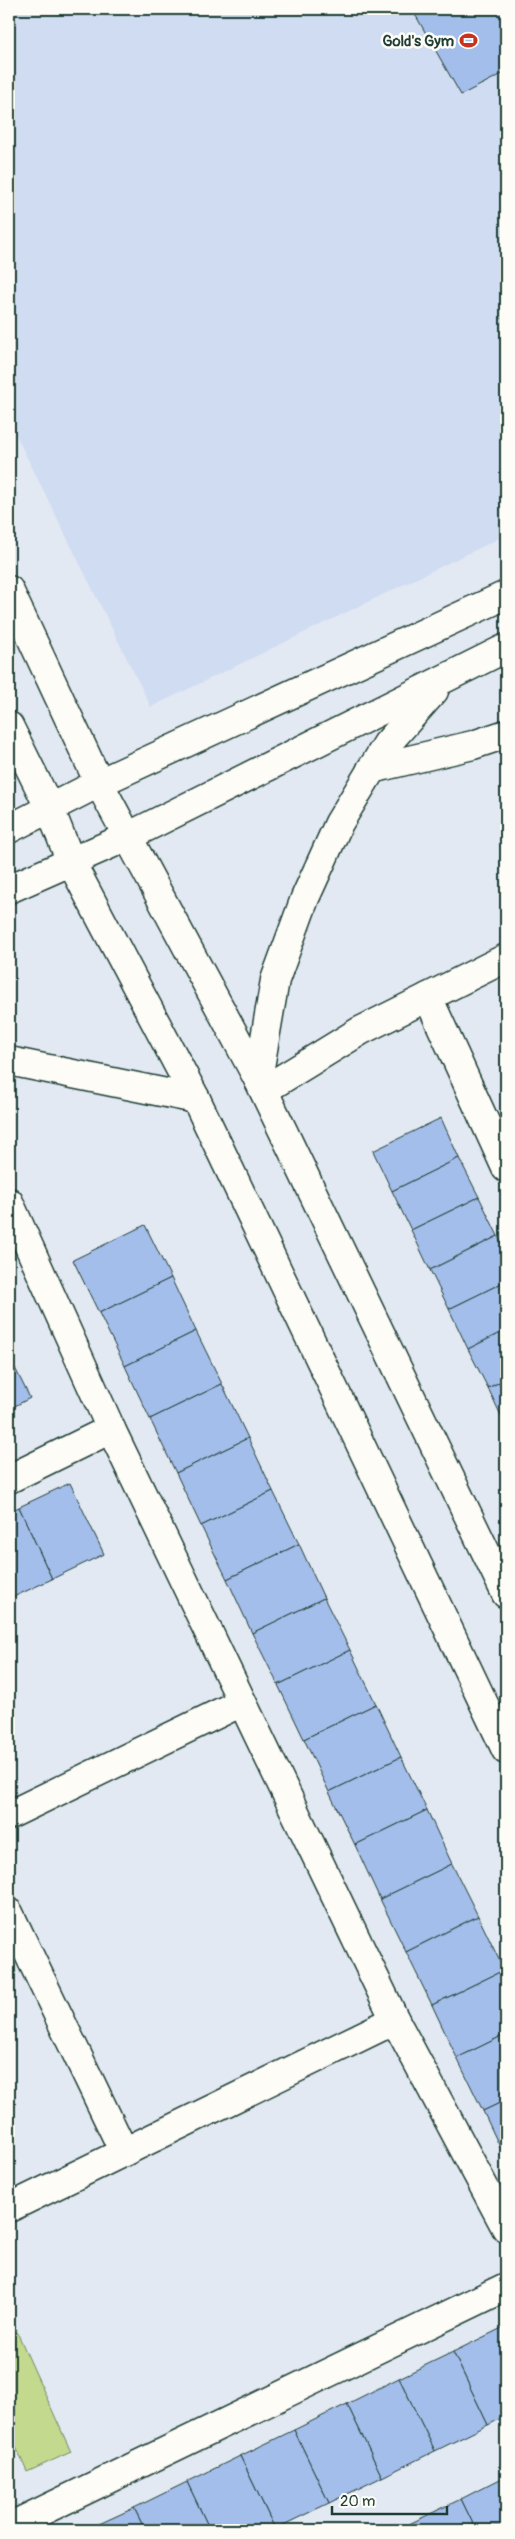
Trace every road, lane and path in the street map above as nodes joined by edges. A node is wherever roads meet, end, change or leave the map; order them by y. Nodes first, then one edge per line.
1 (9, 590) edge
2 (506, 595) edge
3 (506, 648) edge
4 (444, 680) junction
5 (9, 726) edge
6 (506, 734) edge
7 (371, 770) junction
8 (99, 783) junction
9 (50, 809) junction
10 (9, 829) edge
11 (128, 836) junction
12 (71, 862) junction
13 (9, 889) edge
14 (506, 958) edge
15 (428, 997) junction
16 (9, 1061) edge
17 (261, 1084) junction
18 (196, 1099) junction
19 (506, 1168) edge
20 (9, 1202) edge
21 (111, 1429) junction
22 (9, 1478) edge
23 (506, 1594) edge
24 (242, 1702) junction
25 (506, 1750) edge
26 (9, 1815) edge
27 (9, 1913) edge
28 (395, 2020) junction
29 (124, 2152) junction
30 (9, 2208) edge
31 (506, 2228) edge
32 (506, 2287) edge
33 (9, 2527) edge

1 - 8 main road
2 - 8 main road
3 - 4 main road
4 - 7 main road
4 - 11 main road
5 - 9 main road
6 - 7 main road
7 - 17 main road
8 - 9 main road
8 - 11 main road
9 - 10 main road
9 - 12 main road
11 - 12 main road
11 - 17 main road
12 - 13 main road
12 - 18 main road
14 - 15 main road
15 - 17 main road
15 - 19 main road
16 - 18 main road
17 - 23 main road
18 - 25 main road
20 - 21 main road
21 - 22 main road
21 - 24 main road
24 - 26 main road
24 - 28 main road
27 - 29 main road
28 - 29 main road
28 - 31 main road
29 - 30 main road
32 - 33 main road

